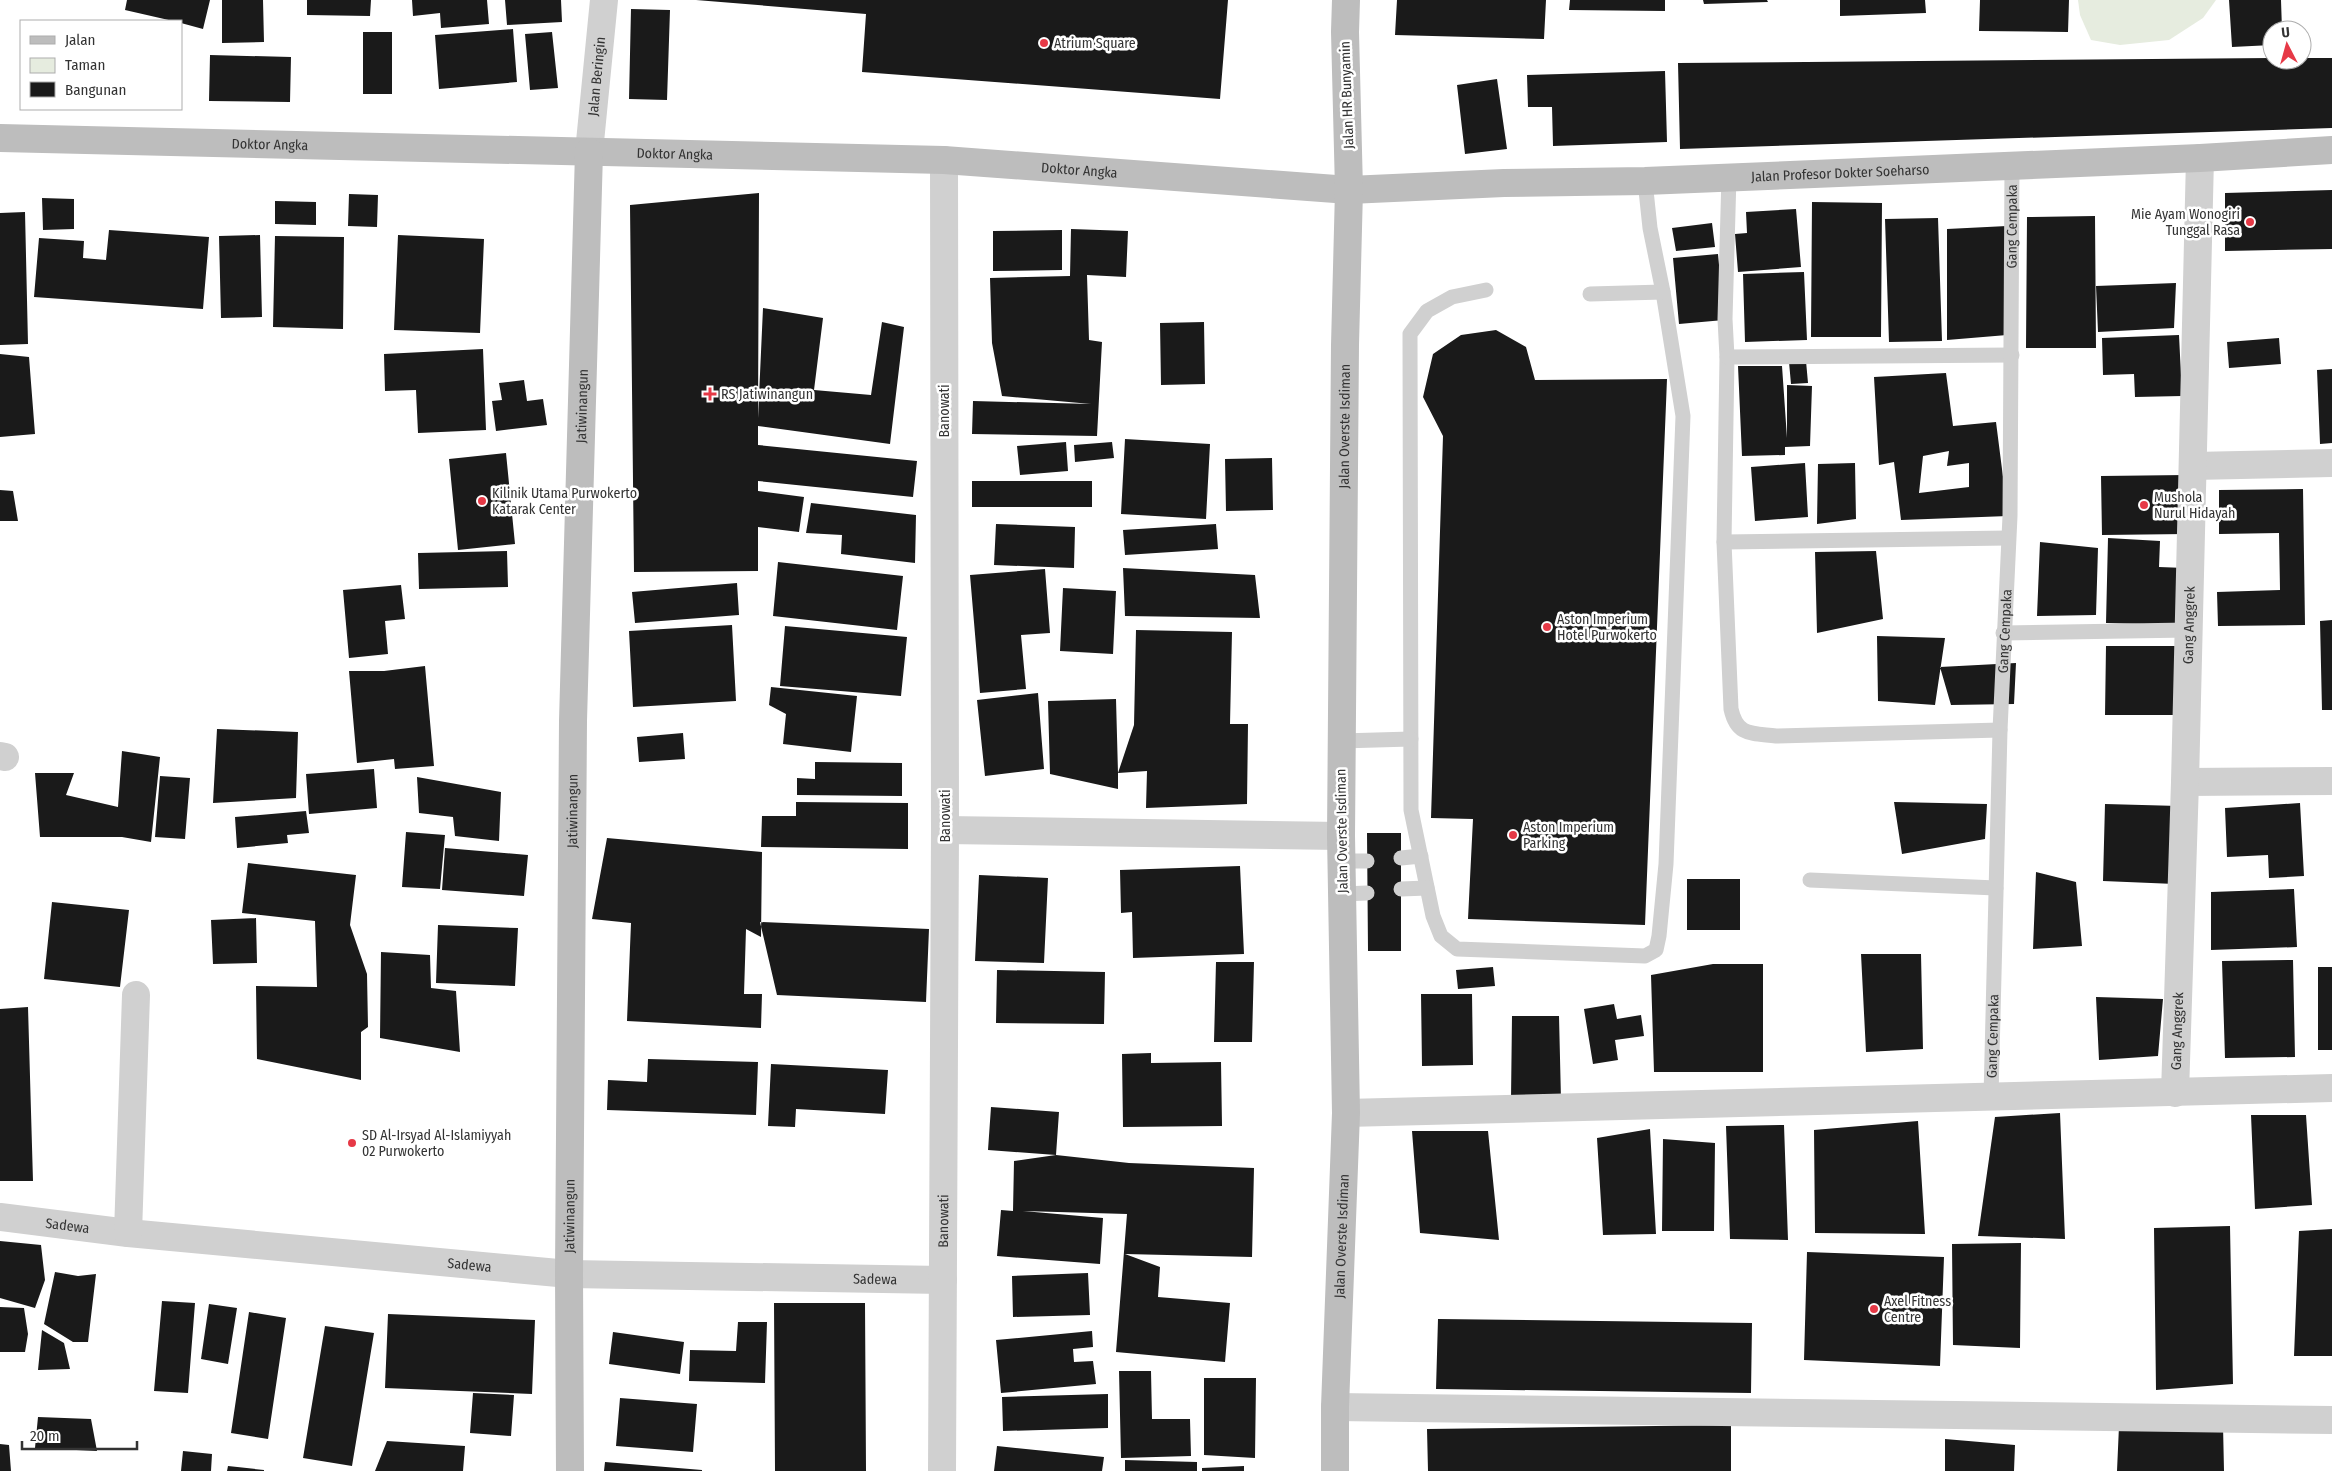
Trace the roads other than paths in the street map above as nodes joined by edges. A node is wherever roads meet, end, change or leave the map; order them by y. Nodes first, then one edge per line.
1 (604, 0) edge
2 (1346, 0) edge
3 (0, 138) edge
4 (2332, 150) edge
5 (589, 152) junction
6 (2200, 158) junction
7 (944, 160) junction
8 (2012, 166) junction
9 (1729, 176) junction
10 (1645, 181) junction
11 (1350, 190) junction
12 (1486, 290) dead end
13 (1663, 292) junction
14 (1590, 294) dead end
15 (2012, 355) junction
16 (1727, 358) junction
17 (2332, 463) edge
18 (2193, 466) junction
19 (2008, 538) junction
20 (1724, 542) junction
21 (2189, 630) junction
22 (2003, 634) junction
23 (2000, 730) junction
24 (1411, 739) junction
25 (1341, 741) junction
26 (2332, 781) edge
27 (2185, 782) junction
28 (945, 830) junction
29 (1350, 853) junction
30 (1421, 856) junction
31 (1401, 858) dead end
32 (1810, 880) dead end
33 (1427, 888) junction
34 (1996, 888) junction
35 (1401, 889) dead end
36 (136, 995) dead end
37 (2332, 1088) edge
38 (2175, 1093) junction
39 (1991, 1097) junction
40 (1346, 1112) junction
41 (0, 1217) edge
42 (128, 1233) junction
43 (569, 1274) junction
44 (943, 1280) junction
45 (1335, 1407) junction
46 (2332, 1420) edge
47 (570, 1471) edge
48 (942, 1471) edge
49 (1335, 1471) edge

1 - 5 street, Jalan Beringin
2 - 11 street, Jalan HR Bunyamin
3 - 5 street, Doktor Angka
4 - 6 street, Jalan Profesor Dokter Soeharso
5 - 7 street, Doktor Angka
5 - 43 street, Jatiwinangun
6 - 8 street, Jalan Profesor Dokter Soeharso
6 - 18 street, Gang Anggrek
7 - 11 street, Doktor Angka
7 - 28 street, Banowati
8 - 9 street, Jalan Profesor Dokter Soeharso
8 - 15 lane, Gang Cempaka
9 - 10 street, Jalan Profesor Dokter Soeharso
9 - 16 lane
10 - 11 street, Jalan Profesor Dokter Soeharso
10 - 13 lane
11 - 25 street, Jalan Overste Isdiman
12 - 24 lane
13 - 14 lane
13 - 33 lane
15 - 16 lane
15 - 19 lane, Gang Cempaka
16 - 20 lane
17 - 18 street
18 - 21 street, Gang Anggrek
19 - 20 lane
19 - 22 lane, Gang Cempaka
20 - 23 lane
21 - 22 lane
21 - 27 street, Gang Anggrek
22 - 23 lane, Gang Cempaka
23 - 34 lane, Gang Cempaka
24 - 25 lane
24 - 30 lane
25 - 29 street, Jalan Overste Isdiman
26 - 27 street
27 - 38 street, Gang Anggrek
28 - 29 street
28 - 44 street, Banowati
29 - 40 street, Jalan Overste Isdiman
30 - 31 lane
30 - 33 lane
32 - 34 lane
33 - 35 lane
34 - 39 lane, Gang Cempaka
36 - 42 street
37 - 38 street
38 - 39 street
39 - 40 street
40 - 45 street, Jalan Overste Isdiman
41 - 42 street, Sadewa
42 - 43 street, Sadewa
43 - 44 street, Sadewa
43 - 47 street, Jatiwinangun
44 - 48 street, Banowati
45 - 46 street
45 - 49 street, Jalan Overste Isdiman

